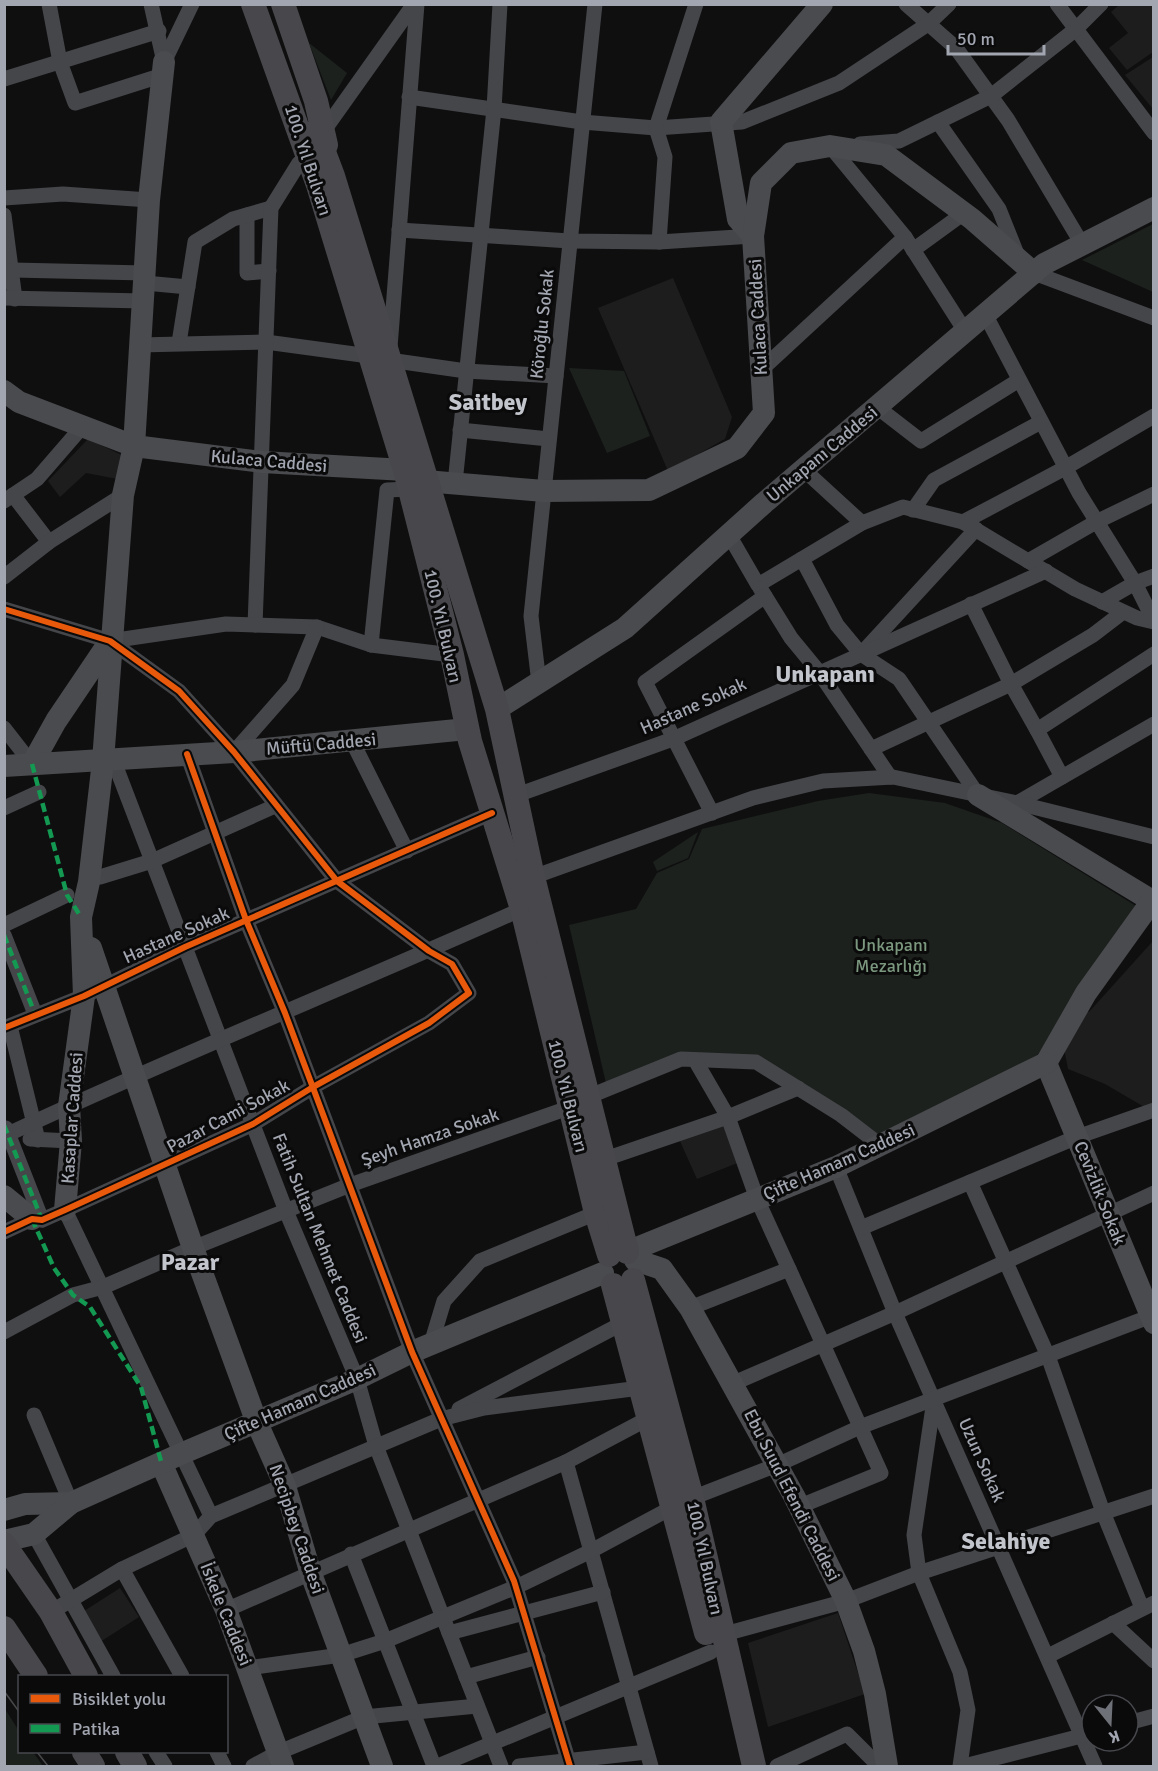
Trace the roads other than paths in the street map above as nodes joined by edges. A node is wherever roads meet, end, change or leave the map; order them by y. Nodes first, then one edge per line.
1 (49, 4) edge
2 (152, 4) edge
3 (192, 4) edge
4 (240, 4) edge
5 (254, 4) edge
6 (267, 4) edge
7 (283, 4) edge
8 (416, 4) edge
9 (500, 4) edge
10 (595, 4) edge
11 (696, 4) edge
12 (822, 4) edge
13 (906, 4) edge
14 (948, 4) edge
15 (1057, 4) edge
16 (1101, 4) edge
17 (928, 24) junction
18 (1076, 29) junction
19 (159, 31) junction
20 (60, 62) junction
21 (163, 69) junction
22 (4, 79) edge
23 (991, 96) junction
24 (409, 97) junction
25 (494, 109) junction
26 (582, 122) junction
27 (721, 122) junction
28 (938, 122) junction
29 (656, 128) junction
30 (323, 132) junction
31 (1154, 133) edge
32 (830, 146) junction
33 (299, 164) junction
34 (325, 181) junction
35 (4, 198) edge
36 (149, 200) junction
37 (271, 208) junction
38 (1154, 208) edge
39 (964, 213) junction
40 (4, 215) edge
41 (246, 215) junction
42 (399, 230) junction
43 (479, 235) junction
44 (753, 236) junction
45 (570, 241) junction
46 (659, 242) junction
47 (909, 243) junction
48 (1082, 244) junction
49 (1026, 266) junction
50 (13, 270) junction
51 (269, 271) junction
52 (145, 286) junction
53 (188, 287) junction
54 (10, 298) edge
55 (985, 314) junction
56 (1154, 318) edge
57 (965, 332) junction
58 (266, 342) junction
59 (179, 343) junction
60 (139, 345) junction
61 (379, 358) junction
62 (761, 370) junction
63 (466, 371) junction
64 (556, 375) junction
65 (1019, 380) junction
66 (4, 391) edge
67 (877, 407) junction
68 (1154, 416) edge
69 (1041, 422) junction
70 (82, 427) junction
71 (460, 430) junction
72 (549, 439) junction
73 (134, 446) junction
74 (262, 462) junction
75 (1065, 468) junction
76 (803, 470) junction
77 (413, 480) junction
78 (455, 483) junction
79 (544, 491) junction
80 (1154, 494) edge
81 (123, 495) junction
82 (9, 498) edge
83 (913, 510) junction
84 (1096, 522) junction
85 (862, 523) junction
86 (970, 525) junction
87 (729, 535) junction
88 (49, 542) junction
89 (802, 559) junction
90 (1028, 561) junction
91 (1046, 571) junction
92 (1154, 576) edge
93 (4, 577) edge
94 (1136, 583) junction
95 (761, 590) junction
96 (1102, 602) junction
97 (971, 604) junction
98 (4, 609) edge
99 (1123, 612) junction
100 (1154, 621) edge
101 (255, 625) junction
102 (317, 627) junction
103 (110, 641) junction
104 (371, 645) junction
105 (861, 654) junction
106 (1154, 654) edge
107 (452, 655) junction
108 (819, 672) junction
109 (539, 683) junction
110 (1011, 684) junction
111 (495, 704) junction
112 (929, 723) junction
113 (1154, 724) edge
114 (466, 725) junction
115 (4, 728) edge
116 (1037, 730) junction
117 (502, 733) junction
118 (674, 739) junction
119 (352, 741) junction
120 (871, 749) junction
121 (234, 752) junction
122 (187, 754) junction
123 (108, 760) junction
124 (32, 764) junction
125 (4, 766) edge
126 (890, 777) junction
127 (1062, 777) junction
128 (39, 792) dead end
129 (517, 795) junction
130 (978, 795) junction
131 (1017, 803) junction
132 (275, 806) junction
133 (4, 808) edge
134 (492, 813) junction
135 (712, 813) junction
136 (216, 832) junction
137 (1154, 837) edge
138 (407, 851) junction
139 (152, 861) junction
140 (100, 877) dead end
141 (533, 877) junction
142 (337, 881) junction
143 (67, 895) dead end
144 (1153, 902) edge
145 (522, 909) junction
146 (246, 920) junction
147 (4, 925) edge
148 (4, 935) edge
149 (185, 947) junction
150 (429, 951) junction
151 (93, 990) junction
152 (285, 1013) junction
153 (35, 1014) junction
154 (7, 1027) edge
155 (220, 1040) junction
156 (695, 1060) junction
157 (1046, 1063) junction
158 (134, 1075) junction
159 (313, 1087) junction
160 (798, 1088) junction
161 (580, 1102) junction
162 (69, 1106) junction
163 (1154, 1110) edge
164 (728, 1117) junction
165 (35, 1122) junction
166 (253, 1124) junction
167 (6, 1132) edge
168 (1077, 1137) junction
169 (38, 1140) junction
170 (71, 1141) junction
171 (880, 1145) junction
172 (605, 1159) junction
173 (165, 1166) junction
174 (836, 1167) junction
175 (970, 1182) junction
176 (350, 1185) junction
177 (1154, 1194) edge
178 (4, 1196) edge
179 (757, 1199) junction
180 (65, 1210) junction
181 (286, 1211) junction
182 (596, 1213) junction
183 (1108, 1213) junction
184 (37, 1219) junction
185 (861, 1228) junction
186 (4, 1232) edge
187 (193, 1248) junction
188 (1006, 1261) junction
189 (620, 1268) junction
190 (789, 1269) junction
191 (103, 1287) junction
192 (690, 1308) junction
193 (895, 1313) junction
194 (1153, 1318) edge
195 (625, 1322) junction
196 (4, 1332) edge
197 (822, 1344) junction
198 (422, 1348) junction
199 (1048, 1356) junction
200 (357, 1379) junction
201 (734, 1383) junction
202 (640, 1388) junction
203 (934, 1400) junction
204 (34, 1414) dead end
205 (649, 1418) junction
206 (441, 1419) junction
207 (257, 1423) junction
208 (860, 1427) junction
209 (376, 1446) junction
210 (183, 1454) junction
211 (566, 1462) junction
212 (162, 1465) junction
213 (777, 1465) junction
214 (285, 1486) junction
215 (1154, 1496) edge
216 (480, 1499) junction
217 (71, 1503) junction
218 (682, 1503) junction
219 (15, 1507) edge
220 (798, 1507) junction
221 (1103, 1512) junction
222 (211, 1516) junction
223 (409, 1529) junction
224 (37, 1531) junction
225 (194, 1535) junction
226 (4, 1542) edge
227 (999, 1546) junction
228 (591, 1551) junction
229 (351, 1554) junction
230 (122, 1569) junction
231 (310, 1571) junction
232 (919, 1573) junction
233 (516, 1587) junction
234 (603, 1592) junction
235 (846, 1601) junction
236 (60, 1606) junction
237 (1148, 1606) edge
238 (226, 1610) junction
239 (525, 1614) junction
240 (443, 1617) junction
241 (1113, 1623) junction
242 (4, 1628) edge
243 (449, 1633) junction
244 (385, 1641) junction
245 (716, 1644) junction
246 (341, 1655) junction
247 (1048, 1656) junction
248 (538, 1658) junction
249 (1154, 1661) edge
250 (248, 1668) junction
251 (35, 1675) edge
252 (85, 1675) edge
253 (112, 1675) edge
254 (181, 1675) edge
255 (466, 1677) junction
256 (629, 1687) junction
257 (477, 1706) junction
258 (412, 1711) junction
259 (556, 1716) junction
260 (364, 1717) junction
261 (1080, 1721) edge
262 (1080, 1737) edge
263 (492, 1743) junction
264 (85, 1753) edge
265 (128, 1753) edge
266 (157, 1753) edge
267 (217, 1753) edge
268 (649, 1759) edge
269 (280, 1760) edge
270 (999, 1762) edge
271 (569, 1764) edge
272 (93, 1767) edge
273 (135, 1767) edge
274 (165, 1767) edge
275 (224, 1767) edge
276 (253, 1767) edge
277 (382, 1767) edge
278 (434, 1767) edge
279 (438, 1767) edge
280 (501, 1767) edge
281 (519, 1767) edge
282 (736, 1767) edge
283 (754, 1767) edge
284 (777, 1767) edge
285 (879, 1767) edge
286 (887, 1767) edge
287 (962, 1767) edge

1 - 20 street
2 - 19 street
3 - 21 street
4 - 33 main road
5 - 34 main road, 100. Yıl Bulvarı
6 - 34 main road, 100. Yıl Bulvarı
7 - 30 main road
8 - 24 street
8 - 30 street
9 - 25 street
10 - 26 street, Köroğlu Sokak
11 - 29 street
12 - 27 main road
13 - 17 street
14 - 17 street
15 - 18 street
16 - 18 street
17 - 23 street
17 - 27 street
18 - 23 street
18 - 31 street
19 - 20 street
19 - 21 street
20 - 21 street
20 - 22 street
21 - 36 main road
23 - 28 street
23 - 48 street
24 - 25 street
24 - 42 street
25 - 26 street
25 - 43 street
26 - 29 street
26 - 45 street, Köroğlu Sokak
27 - 29 street
27 - 44 main road
28 - 32 street
28 - 49 street
29 - 46 street
30 - 34 main road
32 - 39 main road, Kulaca Caddesi
32 - 44 main road, Kulaca Caddesi
32 - 47 street
33 - 34 main road
33 - 37 street
34 - 61 main road, 100. Yıl Bulvarı
35 - 36 street
36 - 52 main road
37 - 41 street
37 - 51 street
38 - 48 main road, Unkapanı Caddesi
39 - 47 street
39 - 49 main road, Kulaca Caddesi
40 - 50 street
41 - 51 street
41 - 53 street
42 - 43 street
42 - 61 street
43 - 45 street
43 - 63 street
44 - 46 street
44 - 62 main road, Kulaca Caddesi
45 - 46 street
45 - 64 street, Köroğlu Sokak
47 - 57 street
47 - 62 street
48 - 49 main road, Unkapanı Caddesi
49 - 55 main road, Unkapanı Caddesi
49 - 56 street
50 - 52 street
50 - 54 street
51 - 58 street
52 - 53 street
52 - 54 street
52 - 60 main road
53 - 59 street
55 - 57 main road, Unkapanı Caddesi
55 - 65 street
57 - 67 main road, Unkapanı Caddesi
58 - 59 street
58 - 61 street
58 - 74 street
59 - 60 street
60 - 73 main road
61 - 63 street
61 - 77 main road, 100. Yıl Bulvarı
62 - 79 main road, Kulaca Caddesi
63 - 64 street
63 - 71 street
64 - 72 street, Köroğlu Sokak
65 - 67 street
65 - 69 street
66 - 70 main road, Kulaca Caddesi
67 - 76 main road, Unkapanı Caddesi
68 - 75 street
69 - 75 street
69 - 83 street
70 - 73 main road, Kulaca Caddesi
70 - 82 street
71 - 72 street
71 - 78 street
72 - 79 street, Köroğlu Sokak
73 - 74 main road, Kulaca Caddesi
73 - 81 main road
74 - 77 main road, Kulaca Caddesi
74 - 101 street
75 - 84 street
75 - 86 street
76 - 85 street
76 - 87 main road, Unkapanı Caddesi
77 - 78 main road, Kulaca Caddesi
77 - 104 street
77 - 107 main road, 100. Yıl Bulvarı
77 - 111 main road, 100. Yıl Bulvarı
78 - 79 main road, Kulaca Caddesi
79 - 109 street, Köroğlu Sokak
80 - 84 street
81 - 88 street
81 - 103 main road
82 - 88 street
83 - 85 street
83 - 86 street
84 - 90 street
84 - 94 street
85 - 89 street
86 - 90 street
86 - 105 street
87 - 95 street
87 - 109 main road, Unkapanı Caddesi
88 - 93 street
89 - 95 street
89 - 105 street
90 - 91 street
91 - 96 street
91 - 97 street, Hastane Sokak
92 - 94 street
94 - 96 street
94 - 100 street
95 - 108 street
95 - 118 street
96 - 99 street
97 - 105 street, Hastane Sokak
97 - 110 street
98 - 103 street
99 - 100 street
99 - 110 street
101 - 102 street
101 - 103 street
102 - 104 street
102 - 121 street
103 - 121 street
103 - 123 main road
103 - 124 main road
104 - 107 street
105 - 108 street, Hastane Sokak
105 - 112 street
106 - 116 street
107 - 114 main road, 100. Yıl Bulvarı
108 - 118 street, Hastane Sokak
108 - 120 street
109 - 111 main road, Unkapanı Caddesi
110 - 112 street
110 - 116 street
111 - 114 main road
111 - 117 main road, 100. Yıl Bulvarı
112 - 120 street
112 - 130 street
113 - 127 street
114 - 117 main road
114 - 119 main road, Müftü Caddesi
114 - 134 main road, 100. Yıl Bulvarı
115 - 124 street
116 - 127 street
117 - 129 main road, 100. Yıl Bulvarı
118 - 129 street, Hastane Sokak
118 - 135 street
119 - 121 main road, Müftü Caddesi
119 - 138 street
120 - 126 street
121 - 122 main road, Müftü Caddesi
121 - 132 street
122 - 123 main road, Müftü Caddesi
122 - 136 street
123 - 124 main road, Müftü Caddesi
123 - 139 street, Fatih Sultan Mehmet Caddesi
123 - 151 main road, Necipbey Caddesi
124 - 125 main road, Müftü Caddesi
126 - 130 street
126 - 135 street
127 - 131 street
128 - 133 street
129 - 141 main road, 100. Yıl Bulvarı
130 - 131 street
130 - 144 main road
131 - 137 street
132 - 136 street
132 - 142 street
134 - 138 street, Hastane Sokak
134 - 145 main road, 100. Yıl Bulvarı
135 - 141 street
136 - 139 street
136 - 146 street
138 - 142 street, Hastane Sokak
139 - 140 street
139 - 149 street, Fatih Sultan Mehmet Caddesi
141 - 161 main road, 100. Yıl Bulvarı
142 - 146 street, Hastane Sokak
142 - 150 street
143 - 147 street
144 - 157 main road
145 - 150 street
145 - 161 main road, 100. Yıl Bulvarı
146 - 149 street, Hastane Sokak
146 - 152 street
148 - 153 street
149 - 151 street, Hastane Sokak
149 - 155 street, Fatih Sultan Mehmet Caddesi
150 - 152 street
150 - 159 street, Pazar Cami Sokak
151 - 153 street, Hastane Sokak
151 - 158 main road, Necipbey Caddesi
151 - 162 main road, Kasaplar Caddesi
152 - 155 street
152 - 159 street
153 - 154 street, Hastane Sokak
154 - 165 street
155 - 158 street
155 - 166 street, Fatih Sultan Mehmet Caddesi
156 - 160 street, Şeyh Hamza Sokak
156 - 161 street, Şeyh Hamza Sokak
156 - 164 street
157 - 168 main road, Cevizlik Sokak
157 - 171 main road, Çifte Hamam Caddesi
158 - 162 street
158 - 173 main road, Necipbey Caddesi
159 - 166 street, Pazar Cami Sokak
159 - 176 street
160 - 164 street
160 - 171 street, Şeyh Hamza Sokak
161 - 172 main road, 100. Yıl Bulvarı
161 - 176 street, Şeyh Hamza Sokak
161 - 182 main road, 100. Yıl Bulvarı
162 - 165 street
162 - 170 main road, Kasaplar Caddesi
163 - 168 street
164 - 172 street
164 - 179 street
165 - 167 street
165 - 169 street
166 - 173 street, Pazar Cami Sokak
166 - 181 street, Fatih Sultan Mehmet Caddesi
167 - 169 street
167 - 184 street
168 - 175 street
168 - 183 main road, Cevizlik Sokak
169 - 170 street
170 - 180 main road, Kasaplar Caddesi
171 - 174 main road, Çifte Hamam Caddesi
172 - 189 main road, 100. Yıl Bulvarı
173 - 180 street, Pazar Cami Sokak
173 - 187 main road, Necipbey Caddesi
174 - 179 main road, Çifte Hamam Caddesi
174 - 185 street, Uzun Sokak
175 - 185 street
175 - 188 street
176 - 181 street, Şeyh Hamza Sokak
176 - 198 street
177 - 183 street
178 - 184 main road
179 - 189 main road, Çifte Hamam Caddesi
179 - 190 street
180 - 184 street, Pazar Cami Sokak
180 - 191 street
181 - 187 street, Şeyh Hamza Sokak
181 - 200 street, Fatih Sultan Mehmet Caddesi
182 - 189 main road, 100. Yıl Bulvarı
182 - 198 street
183 - 188 street
183 - 194 main road, Cevizlik Sokak
184 - 186 street, Pazar Cami Sokak
185 - 193 street, Uzun Sokak
187 - 191 street, Şeyh Hamza Sokak
187 - 207 main road, Necipbey Caddesi
188 - 193 street
188 - 199 street
189 - 192 main road, Ebu Suud Efendi Caddesi
189 - 195 main road, 100. Yıl Bulvarı
189 - 198 main road, Çifte Hamam Caddesi
189 - 218 main road, 100. Yıl Bulvarı
190 - 192 street
190 - 197 street
191 - 196 street, Şeyh Hamza Sokak
191 - 210 street
192 - 201 main road, Ebu Suud Efendi Caddesi
193 - 197 street
193 - 203 street, Uzun Sokak
194 - 199 street
195 - 202 main road, 100. Yıl Bulvarı
195 - 206 street
197 - 201 street
197 - 208 street
198 - 200 main road, Çifte Hamam Caddesi
198 - 206 street
199 - 203 street
199 - 221 street
200 - 207 main road, Çifte Hamam Caddesi
200 - 209 street, Fatih Sultan Mehmet Caddesi
201 - 213 main road, Ebu Suud Efendi Caddesi
202 - 205 main road, 100. Yıl Bulvarı
202 - 206 street
203 - 208 street
203 - 227 street, Uzun Sokak
203 - 232 street
204 - 217 street
205 - 211 street
205 - 218 main road, 100. Yıl Bulvarı
206 - 209 street
206 - 216 street
207 - 210 main road, Çifte Hamam Caddesi
207 - 214 main road, Necipbey Caddesi
208 - 213 street
208 - 220 street
209 - 214 street
209 - 223 street, Fatih Sultan Mehmet Caddesi
210 - 212 main road, Çifte Hamam Caddesi
210 - 222 street
211 - 216 street
211 - 228 street
212 - 217 main road, Çifte Hamam Caddesi
212 - 225 main road, İskele Caddesi
213 - 218 street
213 - 220 main road, Ebu Suud Efendi Caddesi
214 - 222 street
214 - 231 main road, Necipbey Caddesi
215 - 221 street
216 - 223 street
216 - 233 street
217 - 219 main road
217 - 224 main road, Çifte Hamam Caddesi
218 - 228 street
218 - 245 main road, 100. Yıl Bulvarı
219 - 224 main road
220 - 235 main road, Ebu Suud Efendi Caddesi
221 - 227 street
221 - 237 street
222 - 225 street
223 - 229 street
223 - 240 street, Fatih Sultan Mehmet Caddesi
224 - 226 main road, Çifte Hamam Caddesi
224 - 236 street
225 - 230 street
225 - 238 main road, İskele Caddesi
226 - 236 main road
227 - 232 street
227 - 247 street, Uzun Sokak
228 - 233 street
228 - 234 street
229 - 231 street
229 - 244 street
230 - 236 street
230 - 254 street
231 - 238 street
231 - 246 main road, Necipbey Caddesi
232 - 235 street
232 - 287 street
233 - 239 street
233 - 240 street
234 - 239 street
234 - 256 street
235 - 245 street
235 - 286 main road, Ebu Suud Efendi Caddesi
236 - 252 main road
236 - 253 street
237 - 241 street
238 - 250 main road, İskele Caddesi
239 - 243 street
239 - 248 street
240 - 243 street, Fatih Sultan Mehmet Caddesi
240 - 244 street
241 - 247 street
241 - 249 street
242 - 251 main road
243 - 255 street, Fatih Sultan Mehmet Caddesi
244 - 246 street
244 - 258 street
245 - 256 street
245 - 282 main road, 100. Yıl Bulvarı
245 - 283 main road, 100. Yıl Bulvarı
246 - 250 street
246 - 260 main road, Necipbey Caddesi
247 - 261 street, Uzun Sokak
248 - 255 street
248 - 259 street
250 - 269 main road, İskele Caddesi
255 - 257 street, Fatih Sultan Mehmet Caddesi
256 - 259 street
256 - 268 street
257 - 258 street
257 - 263 street, Fatih Sultan Mehmet Caddesi
258 - 260 street
258 - 278 street
259 - 263 street
259 - 271 street
260 - 269 street
260 - 277 main road, Necipbey Caddesi
262 - 270 street
263 - 279 street
263 - 280 street, Fatih Sultan Mehmet Caddesi
264 - 272 main road
265 - 273 main road
266 - 274 street
267 - 275 street
268 - 271 street
269 - 276 street
270 - 287 street
271 - 281 street
284 - 285 street

